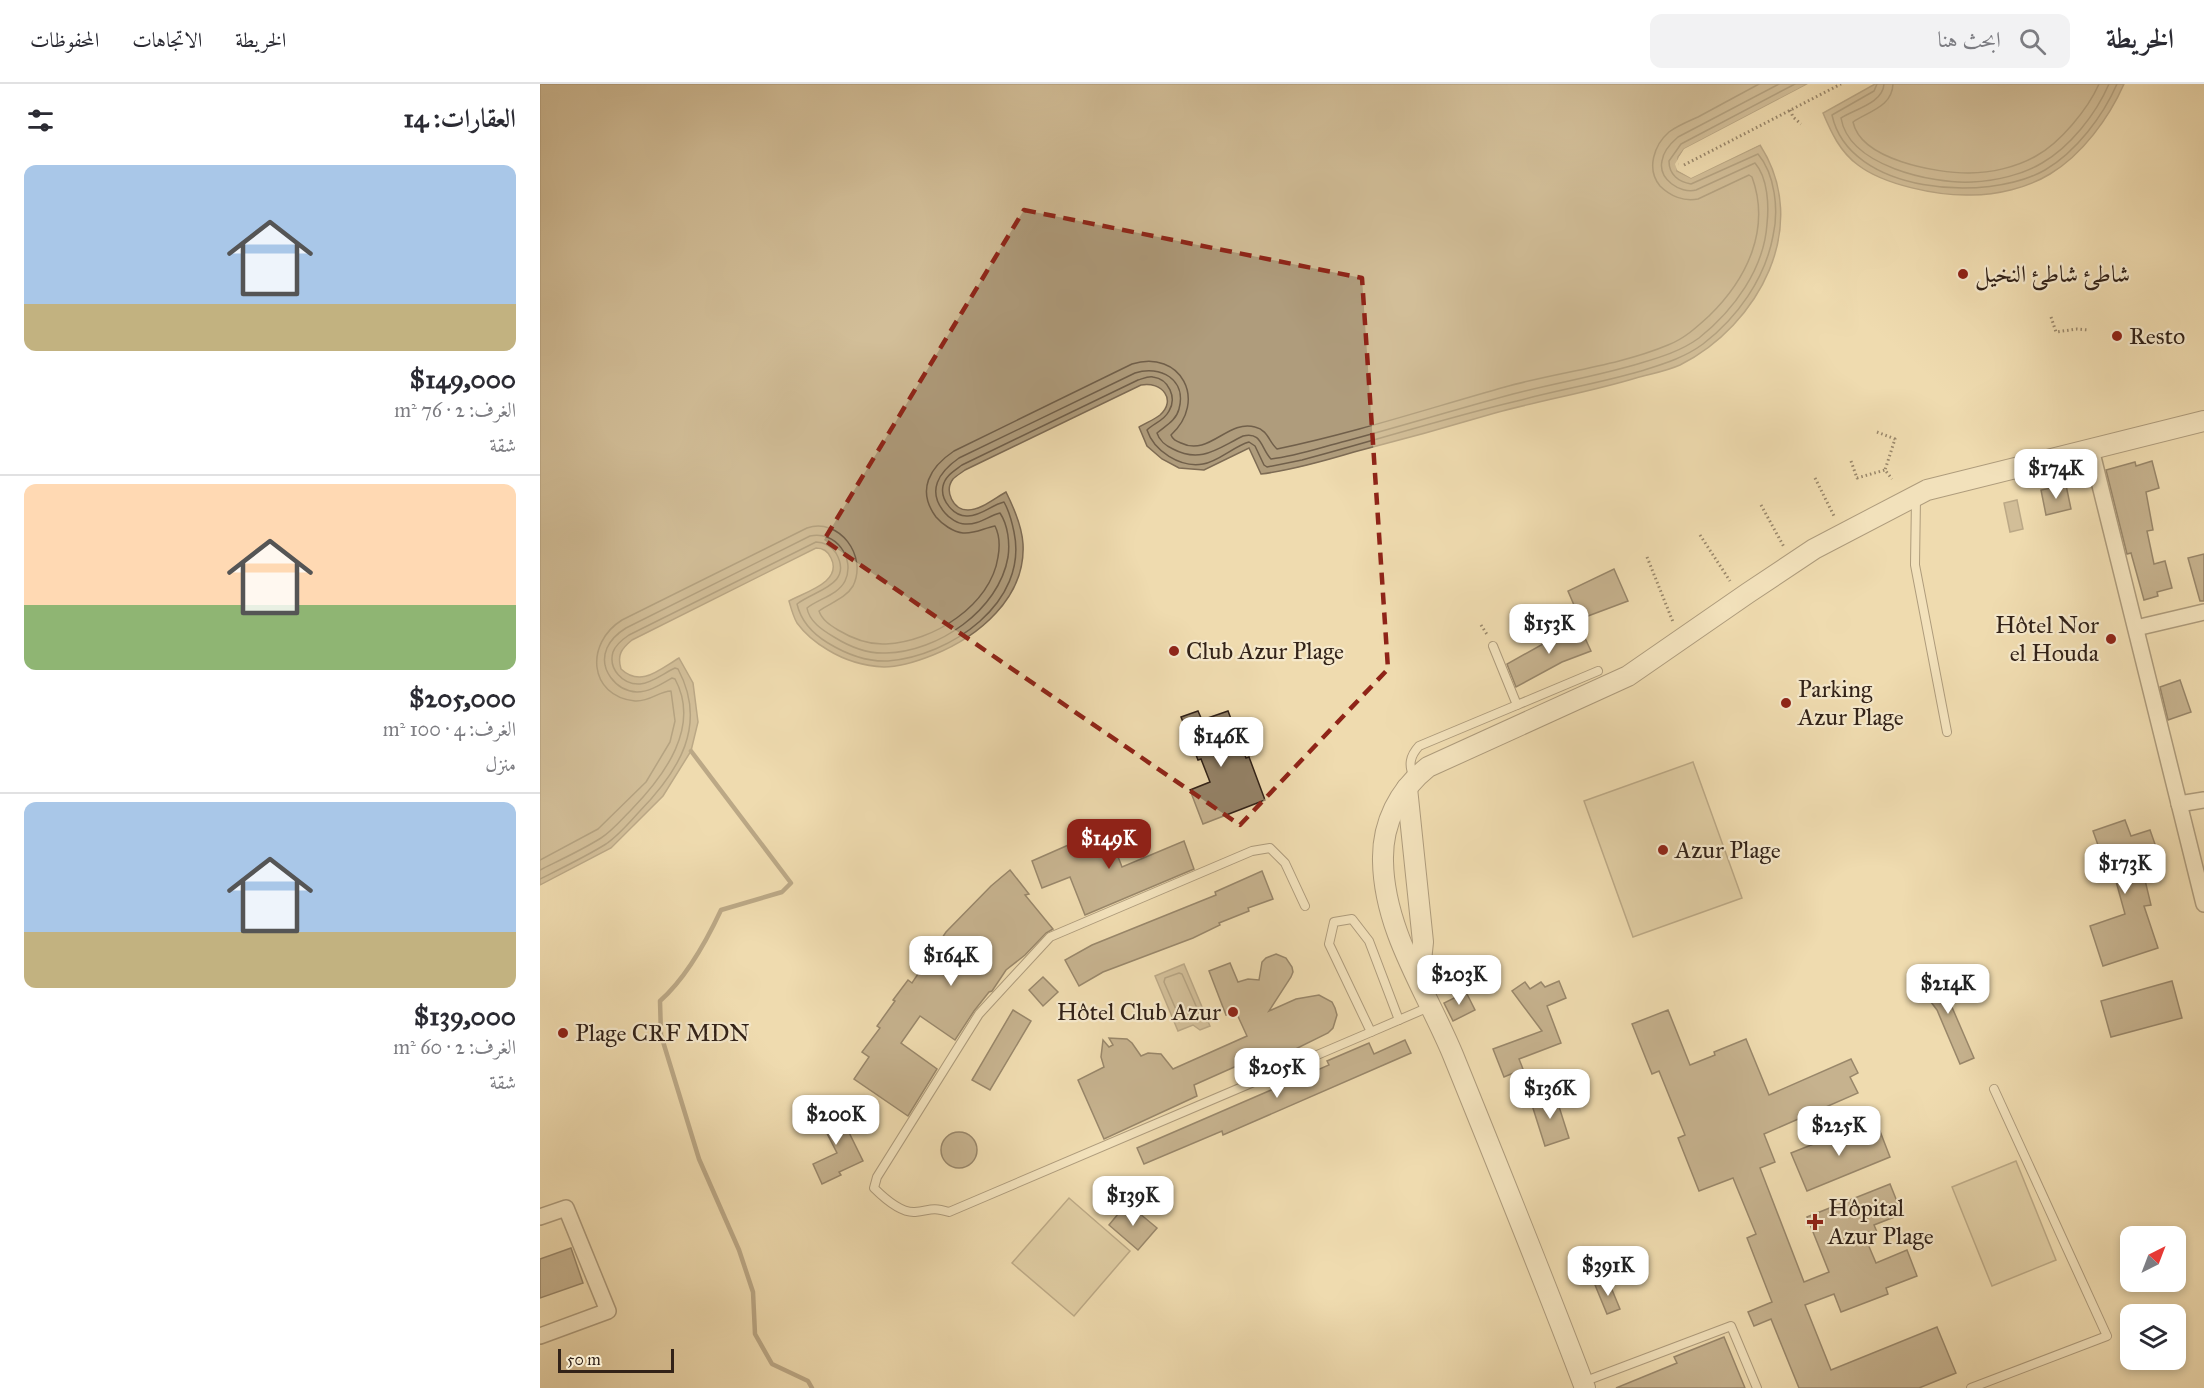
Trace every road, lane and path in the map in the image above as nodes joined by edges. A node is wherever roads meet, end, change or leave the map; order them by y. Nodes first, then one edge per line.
1 (1841, 84) edge
2 (1790, 110) junction
3 (1801, 124) dead end
4 (1684, 165) dead end
5 (2051, 317) dead end
6 (2088, 330) dead end
7 (2204, 421) edge
8 (1877, 432) dead end
9 (2091, 449) junction
10 (1851, 461) dead end
11 (1885, 470) junction
12 (1815, 478) dead end
13 (1892, 478) dead end
14 (1916, 496) junction
15 (1761, 505) dead end
16 (1834, 516) dead end
17 (1700, 535) dead end
18 (1784, 547) dead end
19 (1647, 557) dead end
20 (1730, 581) dead end
21 (2204, 612) edge
22 (1672, 622) dead end
23 (2136, 628) junction
24 (1493, 646) dead end
25 (1598, 671) dead end
26 (1517, 705) junction
27 (1947, 732) dead end
28 (1411, 783) junction
29 (2204, 800) edge
30 (2179, 804) junction
31 (2204, 904) edge
32 (1305, 906) dead end
33 (1419, 980) junction
34 (1431, 1006) junction
35 (1399, 1020) junction
36 (1371, 1032) junction
37 (1994, 1089) dead end
38 (540, 1217) edge
39 (540, 1336) edge
40 (1584, 1385) edge
41 (1757, 1388) edge
42 (1971, 1388) edge

1 - 2 path
2 - 3 path
2 - 4 path
5 - 6 path
7 - 9 street
8 - 11 path
9 - 14 street
9 - 23 street
10 - 11 path
11 - 13 path
12 - 16 path
14 - 27 lane
14 - 28 street
15 - 18 path
17 - 20 path
19 - 22 path
21 - 23 street
23 - 30 street
24 - 26 lane
25 - 26 lane
26 - 28 lane
28 - 33 street
28 - 33 street
29 - 30 street
30 - 31 street
32 - 36 lane
33 - 34 street
34 - 35 lane
34 - 40 street
35 - 36 lane
35 - 36 lane
37 - 42 lane
38 - 39 street
40 - 41 lane

